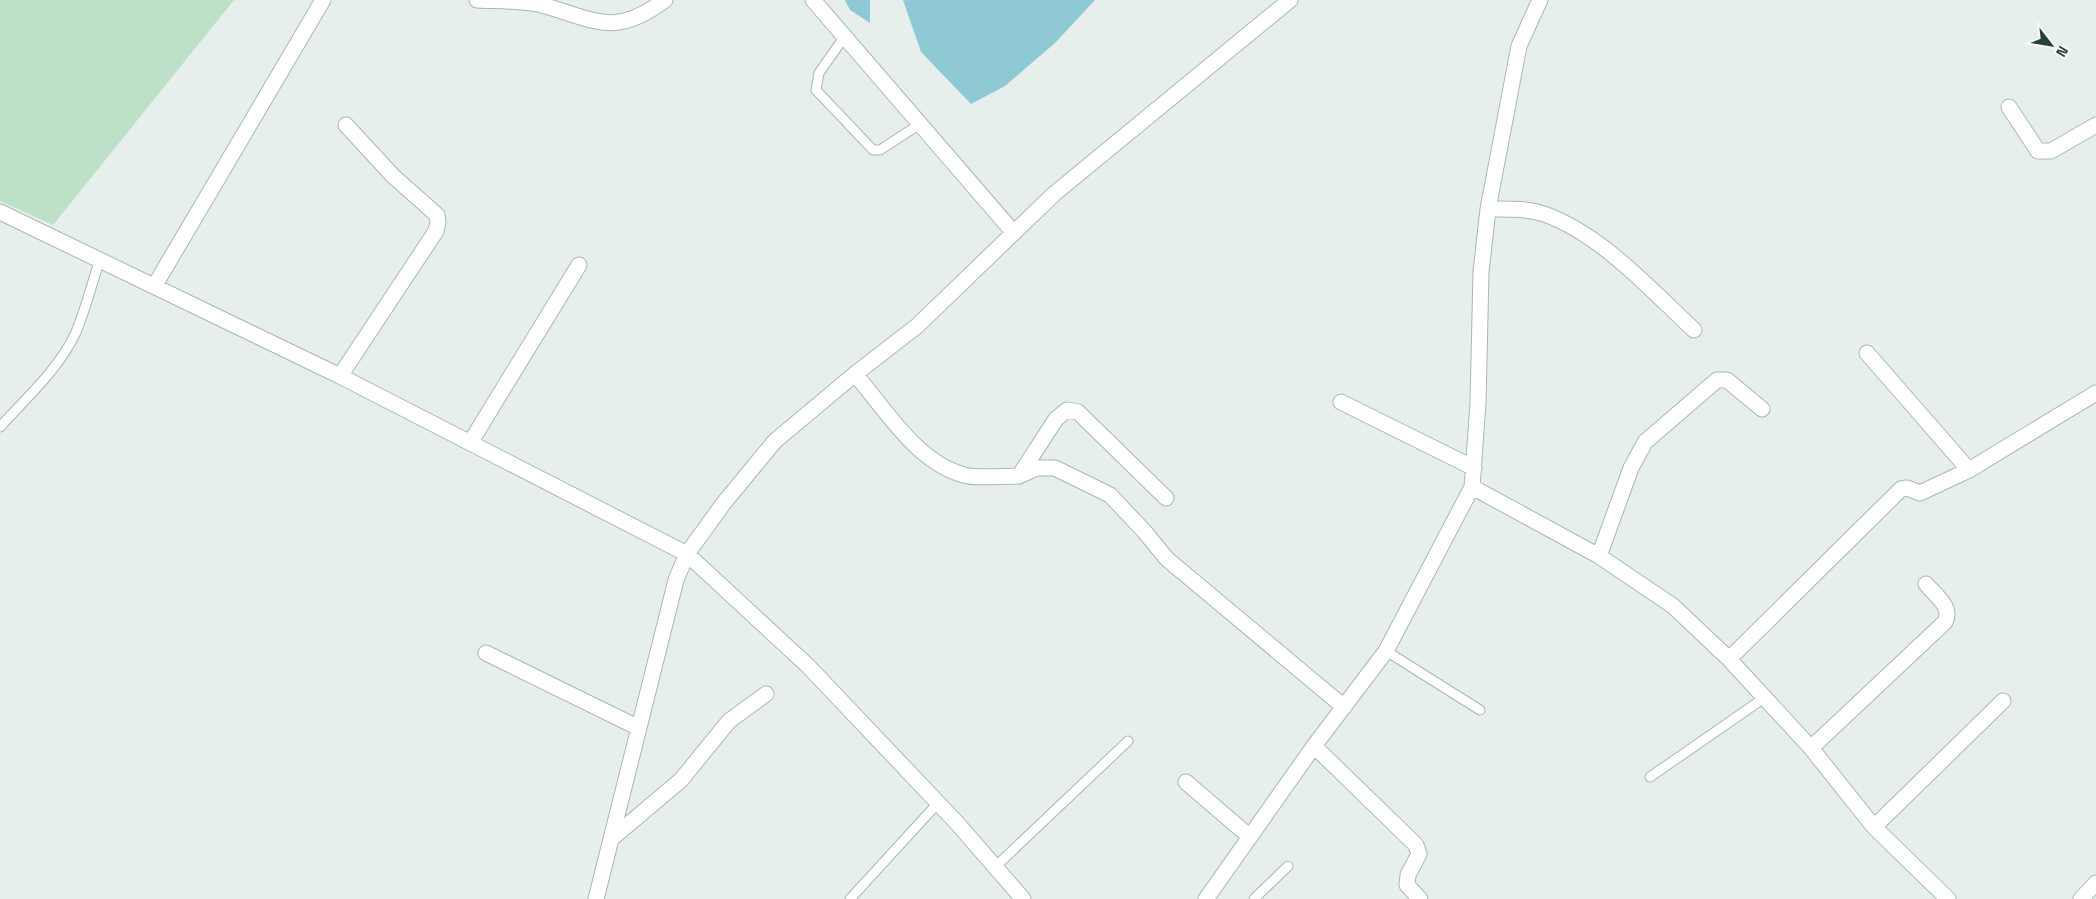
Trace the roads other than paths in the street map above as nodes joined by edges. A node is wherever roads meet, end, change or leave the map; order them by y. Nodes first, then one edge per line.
1 (323, 0) edge
2 (477, 0) edge
3 (665, 0) edge
4 (813, 0) edge
5 (1290, 0) edge
6 (1540, 0) edge
7 (845, 36) junction
8 (2009, 107) dead end
9 (920, 124) junction
10 (346, 125) dead end
11 (2096, 125) edge
12 (1488, 209) junction
13 (0, 212) edge
14 (1014, 233) junction
15 (100, 259) junction
16 (579, 265) dead end
17 (155, 285) junction
18 (1694, 330) dead end
19 (1867, 353) dead end
20 (855, 374) junction
21 (340, 376) junction
22 (2096, 393) edge
23 (1341, 402) dead end
24 (1762, 409) dead end
25 (0, 427) edge
26 (470, 443) junction
27 (1474, 468) junction
28 (1969, 470) junction
29 (1018, 476) junction
30 (1472, 487) junction
31 (1166, 498) dead end
32 (687, 554) junction
33 (1600, 556) junction
34 (1926, 584) dead end
35 (1386, 651) junction
36 (486, 653) dead end
37 (1729, 659) junction
38 (766, 694) dead end
39 (1764, 698) junction
40 (2003, 701) dead end
41 (1344, 707) junction
42 (1480, 710) dead end
43 (639, 728) junction
44 (1128, 742) dead end
45 (1314, 746) junction
46 (1811, 748) junction
47 (1650, 778) dead end
48 (1186, 782) dead end
49 (938, 803) junction
50 (1874, 827) junction
51 (1250, 837) junction
52 (611, 839) junction
53 (1288, 866) dead end
54 (995, 867) junction
55 (2096, 883) edge
56 (596, 899) edge
57 (850, 899) edge
58 (1023, 899) edge
59 (1206, 899) edge
60 (1254, 899) edge
61 (1420, 899) edge
62 (1948, 899) edge
63 (2081, 899) edge

1 - 17 street
2 - 3 street
4 - 7 street
5 - 14 street
6 - 12 street
7 - 9 street
7 - 9 lane
8 - 11 street
9 - 14 street
10 - 21 street
12 - 18 street
12 - 27 street
13 - 15 street
14 - 20 street
15 - 17 street
15 - 25 lane
16 - 26 street
17 - 21 street
19 - 28 street
20 - 29 street
20 - 32 street
21 - 26 street
22 - 28 street
23 - 27 street
24 - 33 street
26 - 32 street
27 - 30 street
28 - 37 street
29 - 31 street
29 - 41 street
30 - 33 street
30 - 35 street
32 - 43 street
32 - 49 street
33 - 37 street
34 - 46 street
35 - 41 street
35 - 42 lane
36 - 43 street
37 - 39 street
38 - 52 street
39 - 46 street
39 - 47 lane
40 - 50 street
41 - 45 street
43 - 52 street
44 - 54 lane
45 - 51 street
45 - 61 street
46 - 50 street
48 - 51 street
49 - 54 street
49 - 57 lane
50 - 62 street
51 - 59 street
52 - 56 street
53 - 60 lane
54 - 58 street
55 - 63 street

